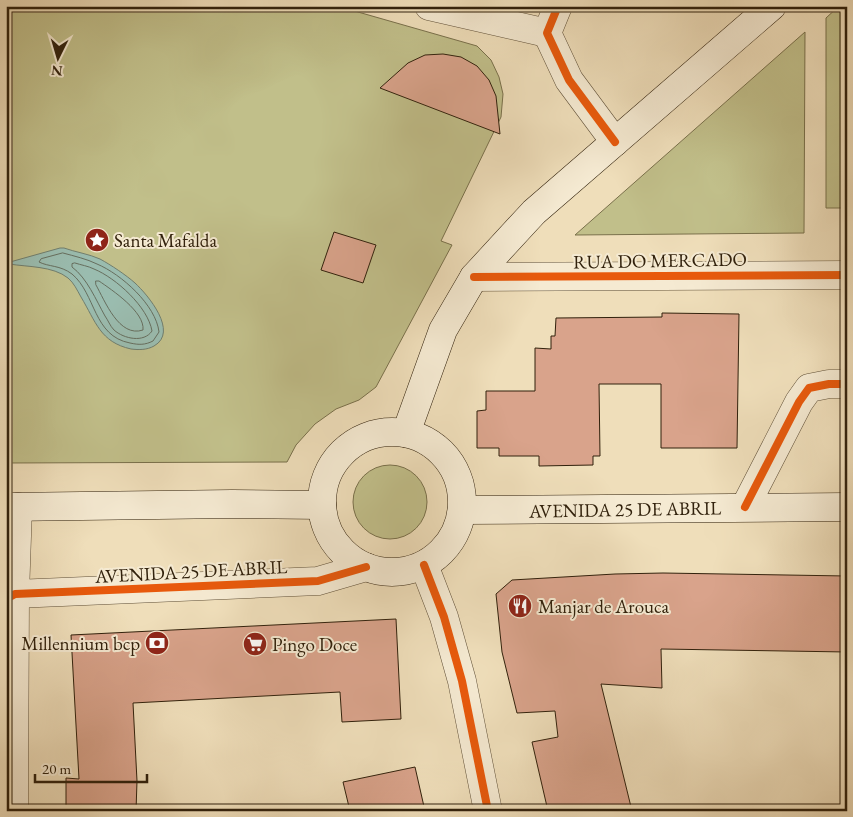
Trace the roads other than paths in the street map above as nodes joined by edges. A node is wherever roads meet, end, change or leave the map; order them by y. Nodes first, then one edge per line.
1 (429, 6) edge
2 (558, 6) edge
3 (772, 6) edge
4 (547, 33) junction
5 (616, 142) junction
6 (847, 275) edge
7 (474, 277) junction
8 (847, 384) edge
9 (406, 433) junction
10 (322, 505) junction
11 (12, 507) edge
12 (745, 507) junction
13 (847, 507) edge
14 (462, 510) junction
15 (424, 565) junction
16 (366, 567) junction
17 (11, 597) edge
18 (14, 811) edge
19 (488, 811) edge

1 - 4 street
2 - 4 street
3 - 5 street
4 - 5 street
5 - 7 street
6 - 7 street, RUA DO MERCADO
7 - 9 street
8 - 12 street
9 - 10 street
9 - 14 street
10 - 11 street
10 - 16 street
11 - 17 street
12 - 13 street, AVENIDA 25 DE ABRIL
12 - 14 street, AVENIDA 25 DE ABRIL
14 - 15 street
15 - 16 street
15 - 19 street
16 - 17 street, AVENIDA 25 DE ABRIL
17 - 18 street

